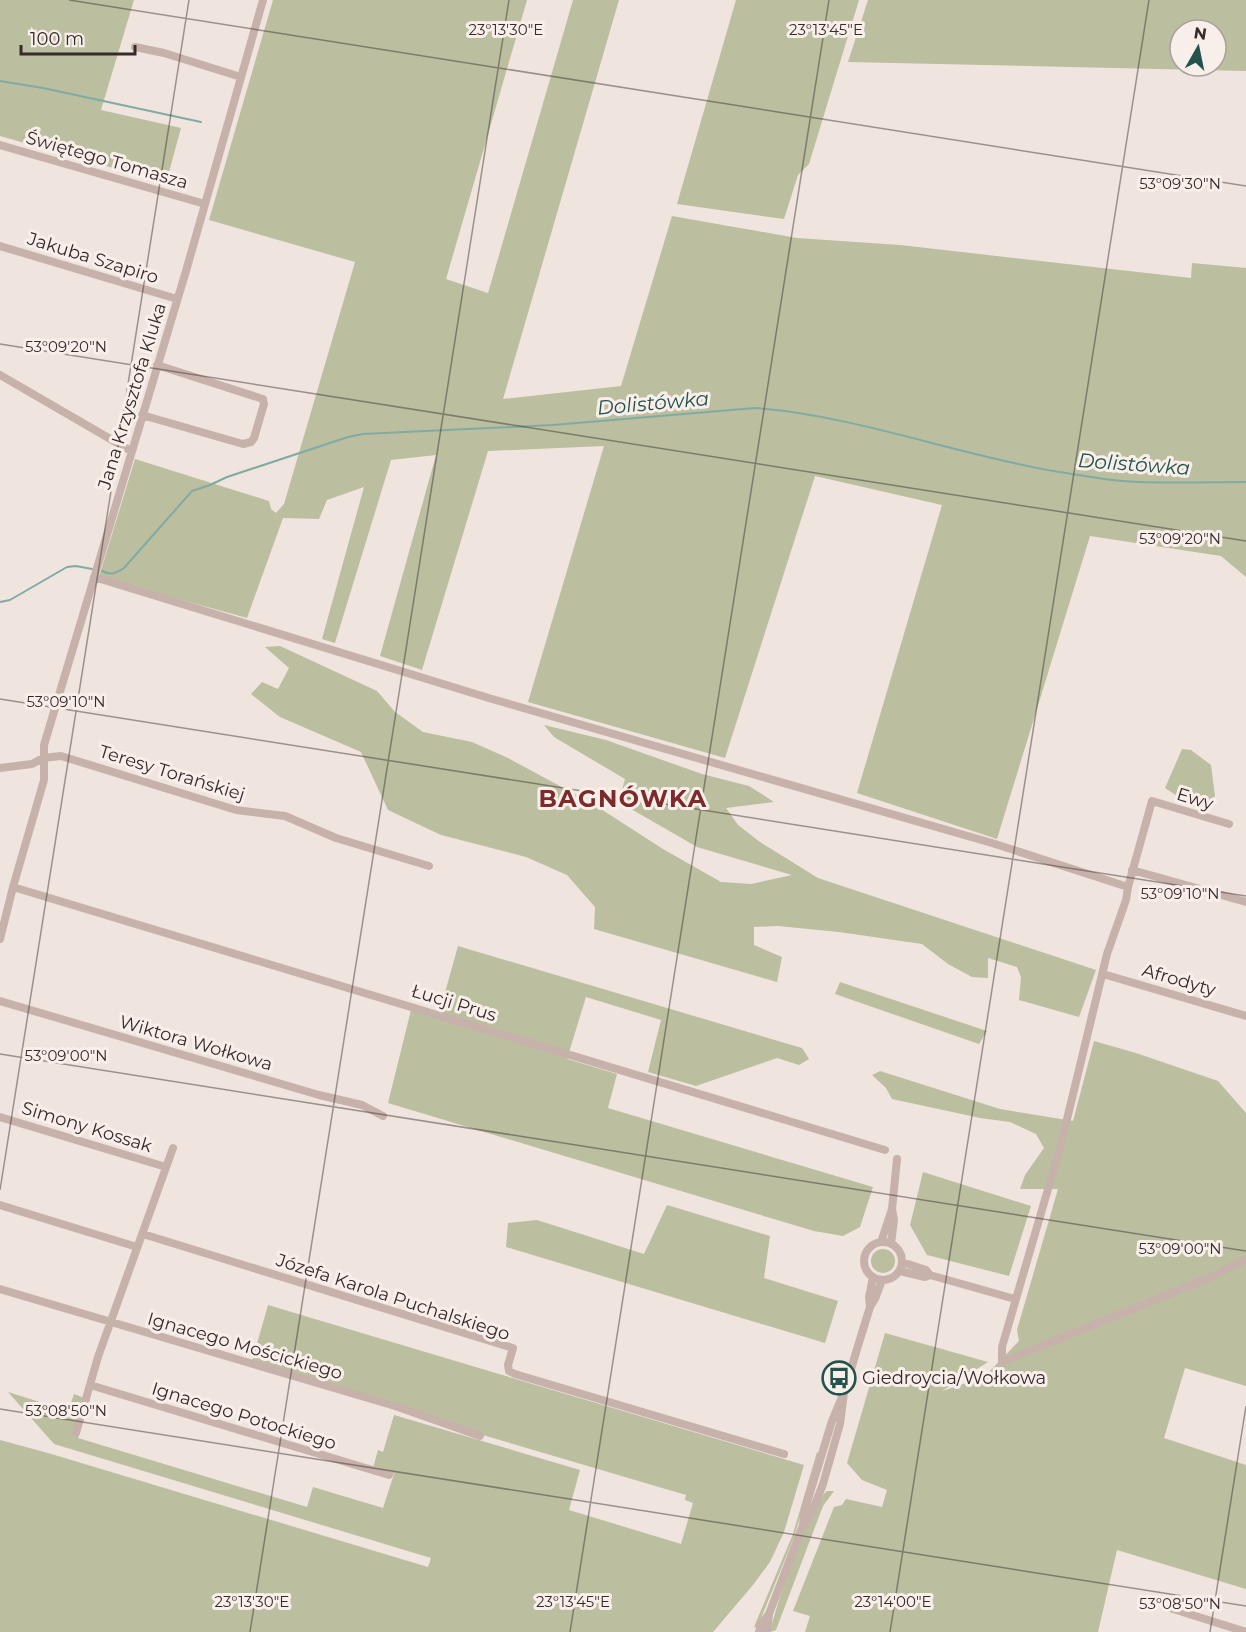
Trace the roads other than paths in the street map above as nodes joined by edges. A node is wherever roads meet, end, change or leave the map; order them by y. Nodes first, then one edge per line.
1 (263, 0) edge
2 (135, 47) dead end
3 (241, 77) junction
4 (0, 145) edge
5 (205, 204) junction
6 (0, 246) edge
7 (177, 299) junction
8 (157, 365) junction
9 (0, 375) edge
10 (142, 415) junction
11 (131, 451) junction
12 (94, 576) junction
13 (43, 758) junction
14 (0, 768) edge
15 (1229, 825) dead end
16 (429, 866) dead end
17 (1132, 870) junction
18 (13, 886) junction
19 (1128, 887) junction
20 (1246, 902) edge
21 (0, 939) edge
22 (1103, 974) junction
23 (0, 1001) edge
24 (1246, 1016) edge
25 (383, 1116) dead end
26 (0, 1117) edge
27 (173, 1148) dead end
28 (885, 1150) dead end
29 (897, 1159) dead end
30 (166, 1167) junction
31 (0, 1205) edge
32 (892, 1209) junction
33 (143, 1234) junction
34 (881, 1242) junction
35 (891, 1244) junction
36 (137, 1247) junction
37 (1246, 1259) edge
38 (901, 1266) junction
39 (873, 1277) junction
40 (882, 1280) junction
41 (0, 1289) edge
42 (1015, 1299) junction
43 (870, 1307) junction
44 (110, 1322) junction
45 (90, 1385) junction
46 (76, 1433) dead end
47 (480, 1436) dead end
48 (784, 1455) dead end
49 (389, 1475) dead end
50 (1170, 1608) dead end
51 (769, 1614) junction
52 (759, 1632) edge
53 (767, 1632) edge
54 (1246, 1632) edge

1 - 3 street, Jana Krzysztofa Kluka
2 - 3 street
3 - 5 street, Jana Krzysztofa Kluka
4 - 5 street, Świętego Tomasza
5 - 7 street, Jana Krzysztofa Kluka
6 - 7 street, Jakuba Szapiro
7 - 8 street, Jana Krzysztofa Kluka
8 - 10 street, Jana Krzysztofa Kluka
8 - 10 street
9 - 11 street
10 - 11 street, Jana Krzysztofa Kluka
11 - 12 street, Jana Krzysztofa Kluka
12 - 13 street, Jana Krzysztofa Kluka
12 - 19 street
13 - 14 street
13 - 16 street, Teresy Torańskiej
13 - 18 street, Jana Krzysztofa Kluka
15 - 17 street, Ewy
17 - 19 street
17 - 20 street
18 - 21 street, Jana Krzysztofa Kluka
18 - 28 street, Łucji Prus
19 - 22 street
22 - 24 street, Afrodyty
22 - 42 street
23 - 25 street, Wiktora Wołkowa
26 - 30 street, Simony Kossak
27 - 30 street
29 - 32 street
30 - 33 street
31 - 36 street
32 - 34 street
32 - 35 street
33 - 36 street
33 - 48 street, Józefa Karola Puchalskiego
34 - 35 street
34 - 39 street
35 - 38 street
36 - 44 street
37 - 42 street
38 - 40 street
38 - 42 street
39 - 40 street
39 - 43 street
40 - 43 street
41 - 44 street, Ignacego Mościckiego
43 - 51 street
44 - 45 street
44 - 47 street, Ignacego Mościckiego
45 - 46 street
45 - 49 street, Ignacego Potockiego
50 - 54 street
51 - 52 street
51 - 53 street

